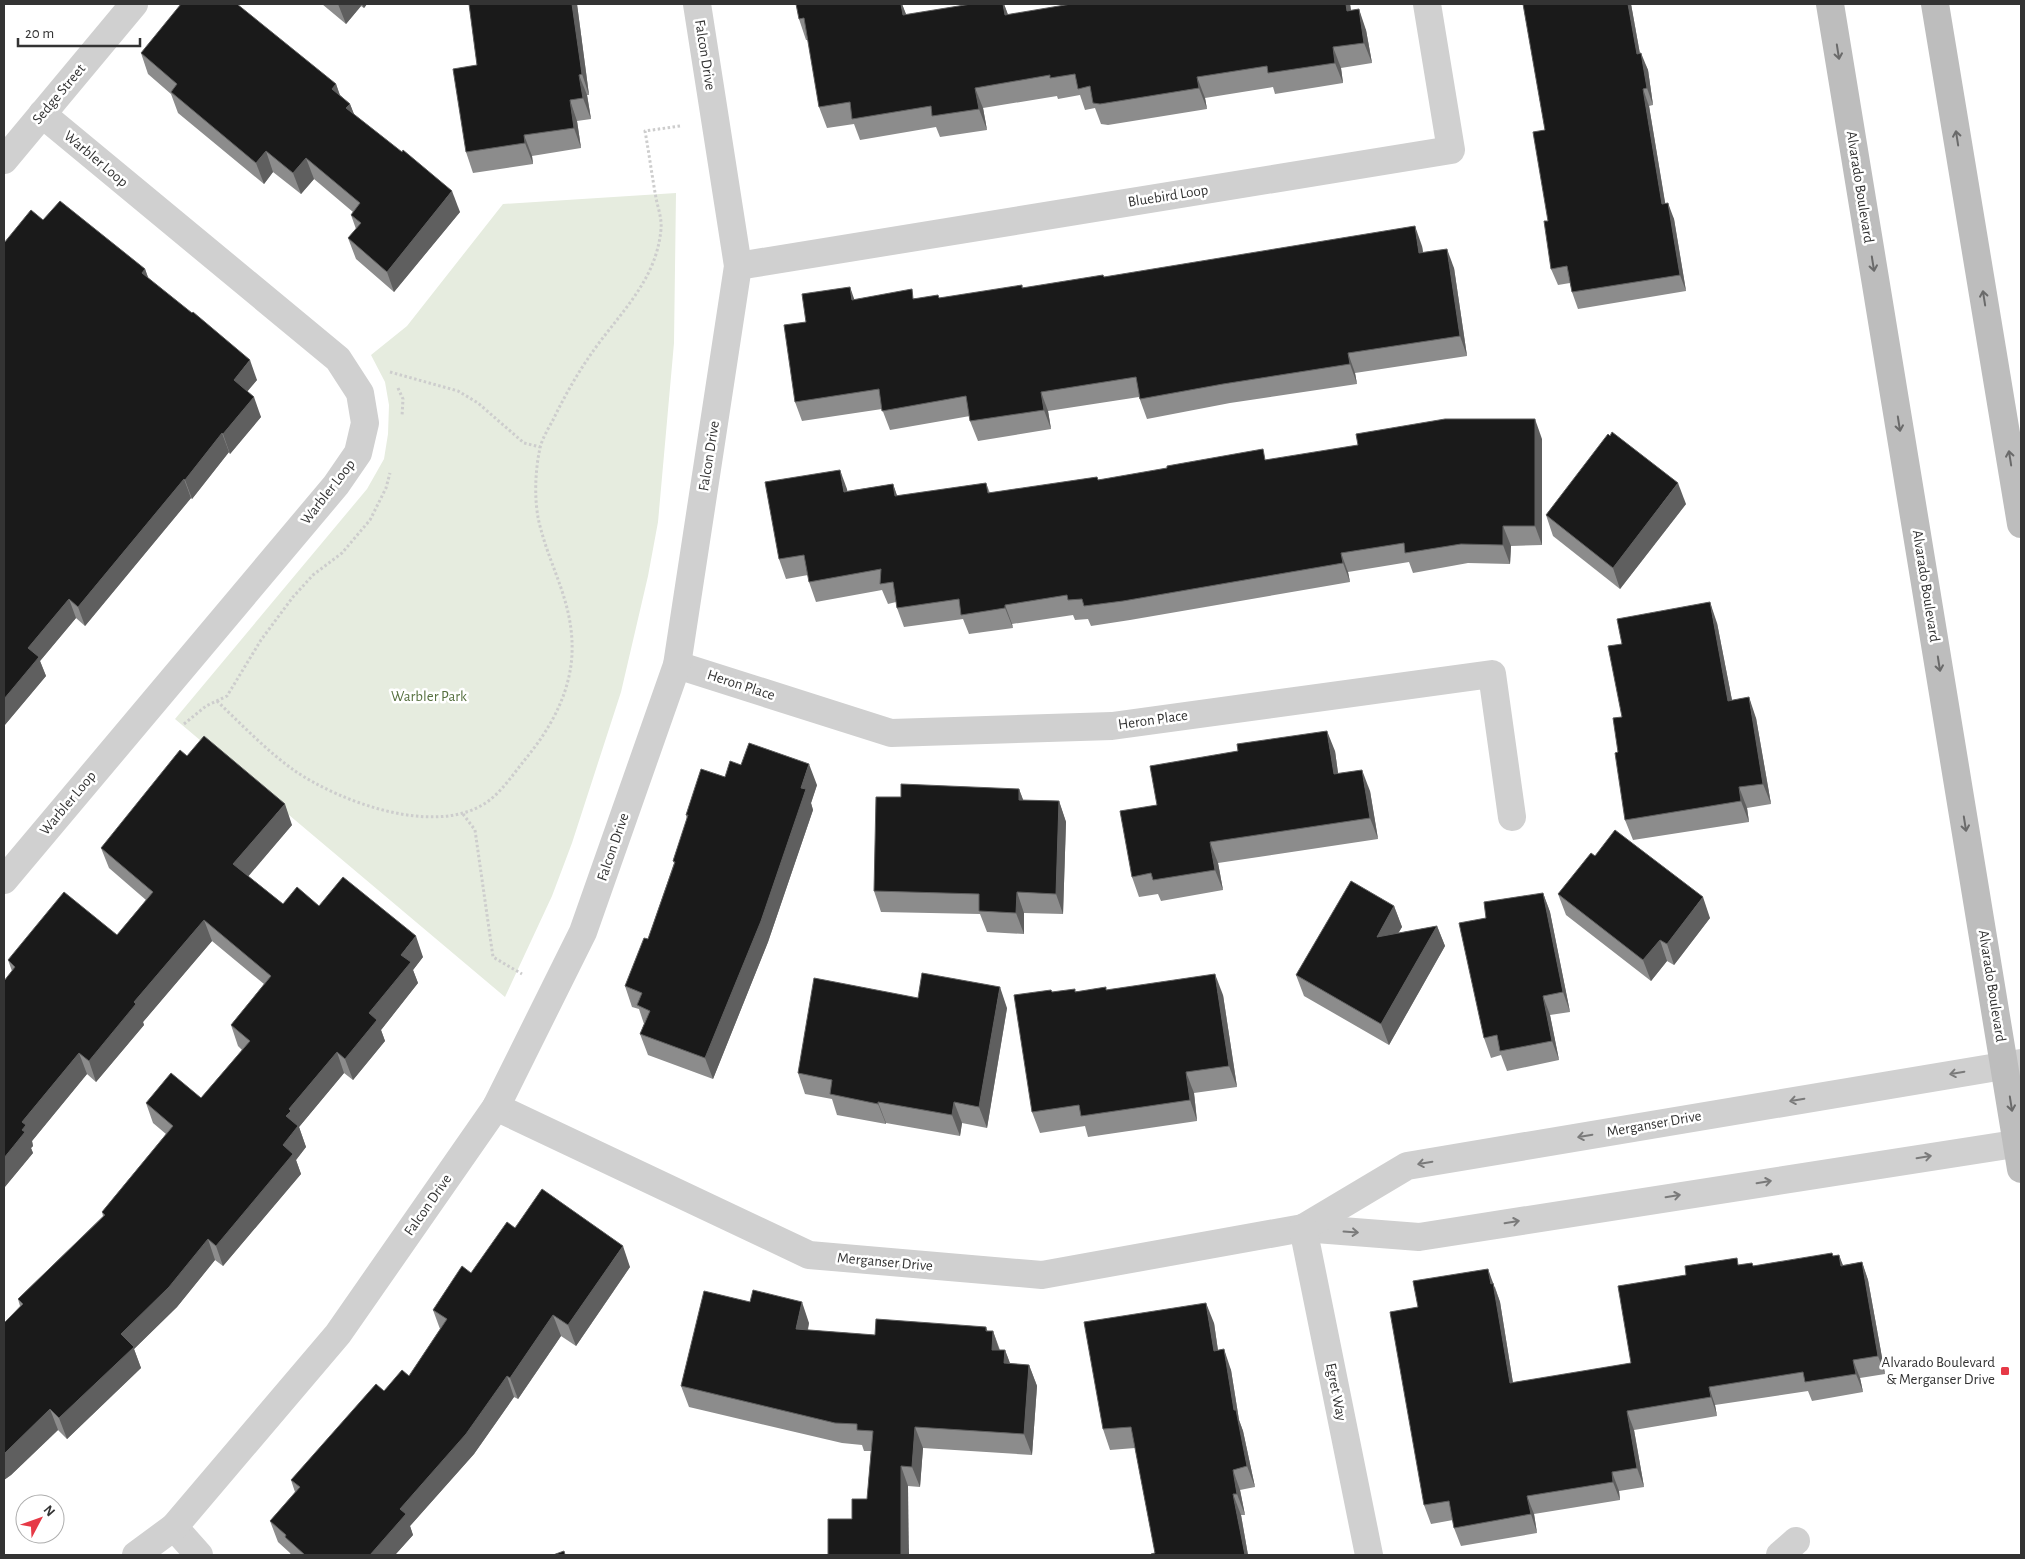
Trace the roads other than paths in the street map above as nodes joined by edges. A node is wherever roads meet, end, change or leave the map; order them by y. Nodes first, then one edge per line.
1 (134, 4) edge
2 (697, 4) edge
3 (1427, 4) edge
4 (1830, 4) edge
5 (1935, 4) edge
6 (42, 114) junction
7 (4, 160) edge
8 (738, 266) junction
9 (2021, 524) edge
10 (677, 665) junction
11 (1512, 817) dead end
12 (4, 880) edge
13 (2013, 1064) edge
14 (496, 1107) junction
15 (2020, 1151) edge
16 (1302, 1228) junction
17 (174, 1527) junction
18 (136, 1555) edge
19 (199, 1555) edge
20 (1369, 1555) edge

1 - 6 street, Sedge Street
2 - 8 street, Falcon Drive
3 - 8 street, Bluebird Loop
4 -> 13 main road, Alvarado Boulevard
9 -> 5 main road
6 - 7 street, Sedge Street
6 - 12 street, Warbler Loop
8 - 10 street, Falcon Drive
10 - 11 street, Heron Place
10 - 14 street, Falcon Drive
13 -> 15 main road, Alvarado Boulevard
13 -> 16 street, Merganser Drive
14 - 16 street, Merganser Drive
14 - 17 street, Falcon Drive
16 -> 15 street, Merganser Drive
16 - 20 street, Egret Way
17 - 18 street, Falcon Drive
17 - 19 street

